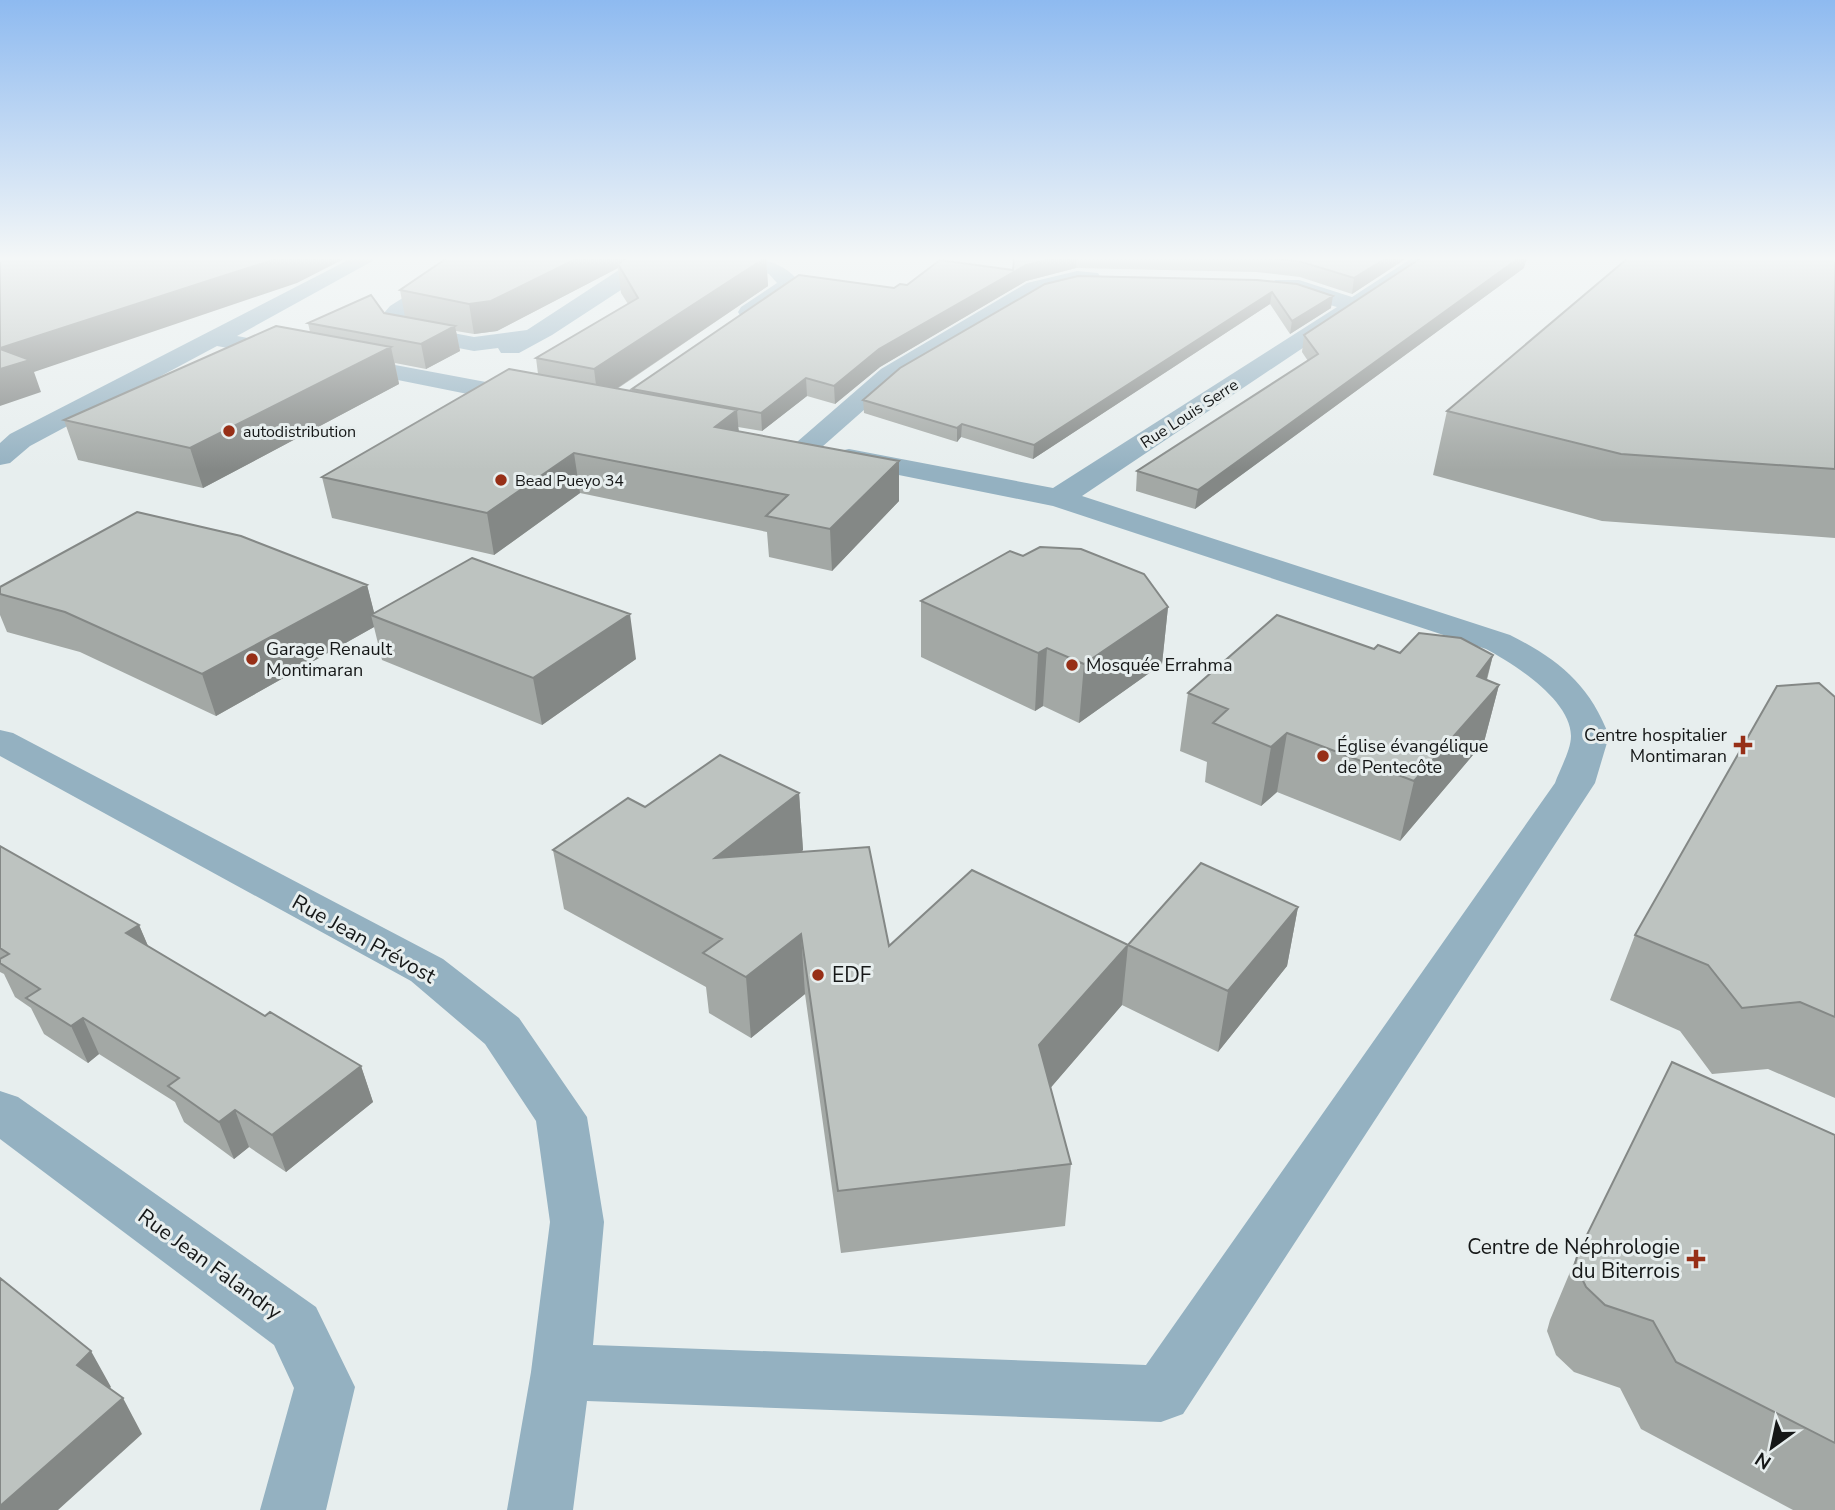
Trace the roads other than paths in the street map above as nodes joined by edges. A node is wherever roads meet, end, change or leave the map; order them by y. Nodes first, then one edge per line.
1 (229, 328) edge
2 (397, 328) edge
3 (544, 328) edge
4 (967, 328) edge
5 (1319, 328) edge
6 (532, 336) junction
7 (210, 338) junction
8 (474, 344) junction
9 (446, 381) junction
10 (564, 405) edge
11 (764, 441) edge
12 (804, 448) junction
13 (0, 457) edge
14 (1058, 498) junction
15 (0, 741) edge
16 (0, 1111) edge
17 (561, 1372) junction
18 (293, 1510) edge
19 (540, 1510) edge

1 - 7 street
2 - 8 street
3 - 6 street
4 - 12 street
5 - 14 street, Rue Louis Serre
6 - 8 street
6 - 9 street
7 - 9 street
7 - 13 street
8 - 9 street
9 - 10 street
11 - 12 street
12 - 14 street
14 - 17 street
15 - 17 street, Rue Jean Prévost
16 - 18 street, Rue Jean Falandry
17 - 19 street, Rue Jean Prévost

